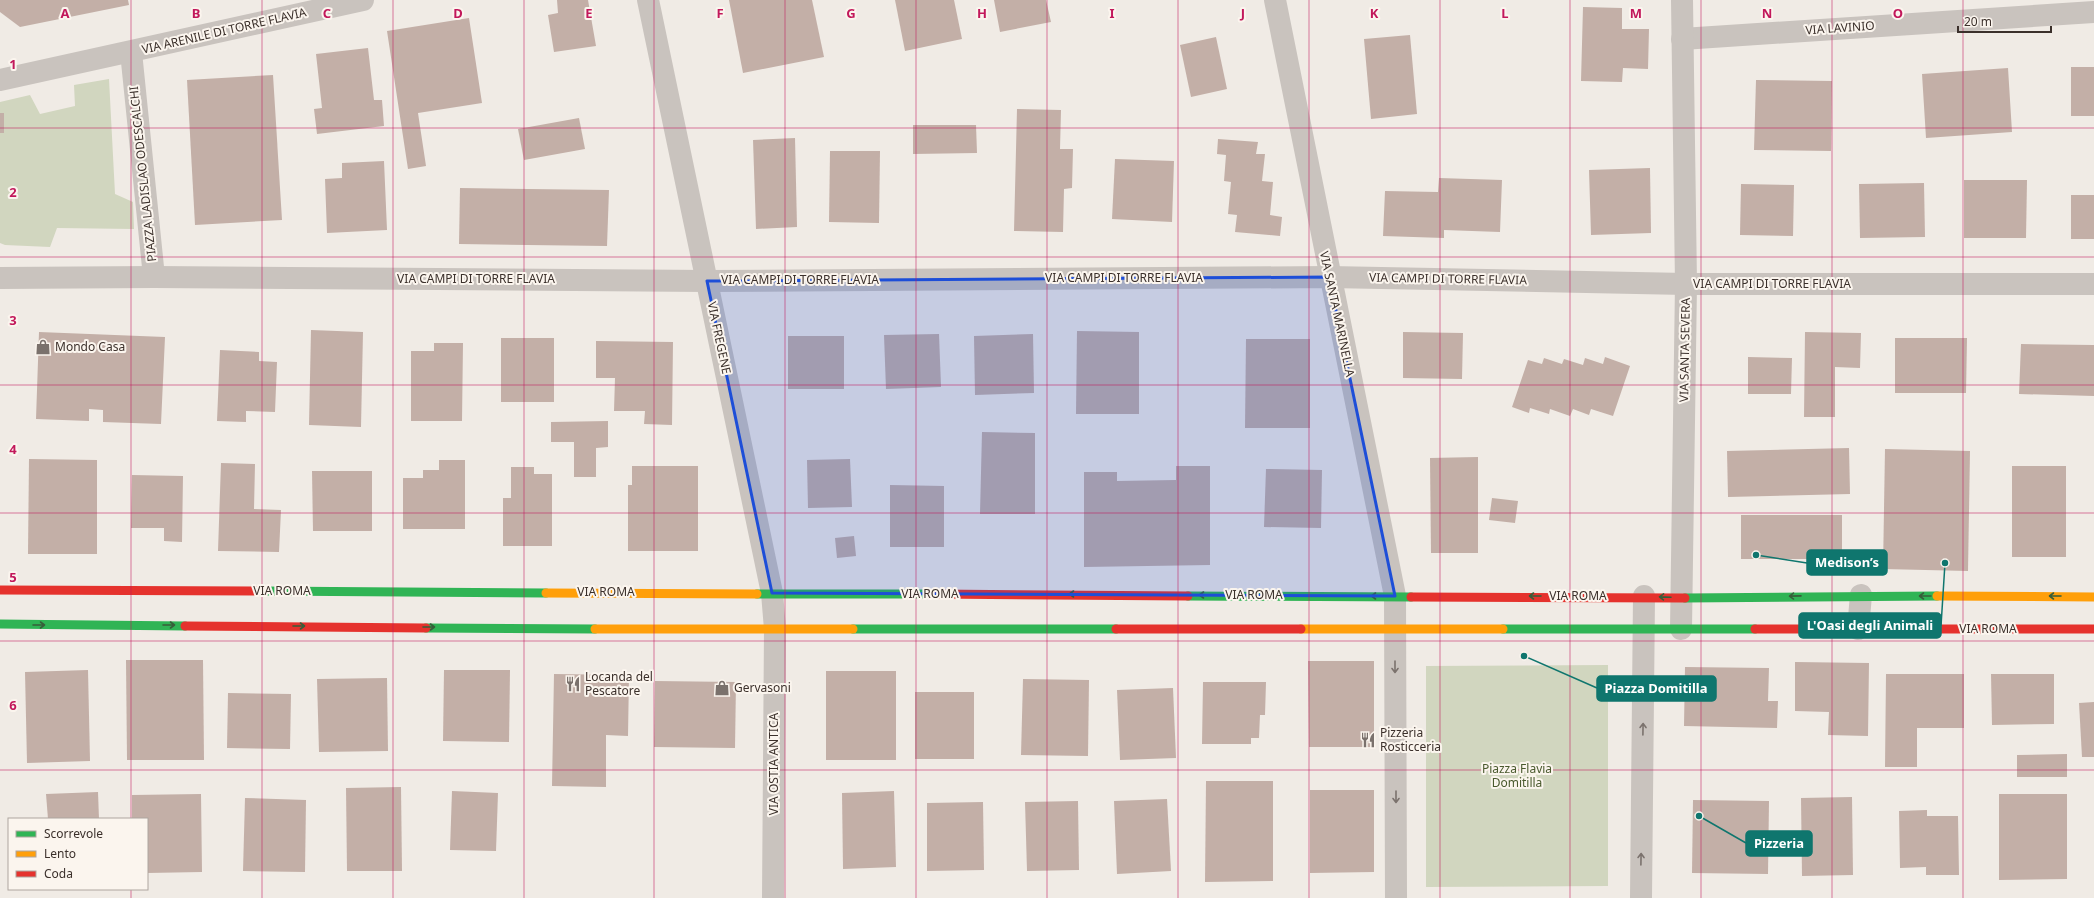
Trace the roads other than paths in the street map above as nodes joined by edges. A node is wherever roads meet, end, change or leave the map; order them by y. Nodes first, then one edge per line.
1 (363, 0) edge
2 (648, 0) edge
3 (1275, 0) edge
4 (1682, 0) edge
5 (2094, 12) edge
6 (1682, 39) junction
7 (131, 52) junction
8 (0, 80) edge
9 (154, 277) junction
10 (1329, 277) junction
11 (0, 278) edge
12 (707, 281) junction
13 (1686, 284) junction
14 (2094, 284) edge
15 (0, 590) edge
16 (772, 593) junction
17 (1861, 595) junction
18 (1395, 596) junction
19 (1644, 596) junction
20 (2094, 597) edge
21 (1681, 598) junction
22 (0, 624) edge
23 (1395, 628) junction
24 (775, 629) junction
25 (1644, 629) junction
26 (1681, 629) junction
27 (1858, 629) junction
28 (2094, 629) edge
29 (773, 898) edge
30 (1396, 898) edge
31 (1641, 898) edge

1 - 7 street, VIA ARENILE DI TORRE FLAVIA
2 - 12 street, VIA FREGENE
3 - 10 street, VIA SANTA MARINELLA
4 - 6 street, VIA SANTA SEVERA
5 - 6 street, VIA LAVINIO
6 - 13 street, VIA SANTA SEVERA
7 - 8 street
7 - 9 street, PIAZZA LADISLAO ODESCALCHI
9 - 11 street, PIAZZA LADISLAO ODESCALCHI
9 - 12 street, VIA CAMPI DI TORRE FLAVIA
10 - 12 street, VIA CAMPI DI TORRE FLAVIA
10 - 13 street, VIA CAMPI DI TORRE FLAVIA
10 - 18 street, VIA SANTA MARINELLA
12 - 16 street, VIA FREGENE
13 - 14 street, VIA CAMPI DI TORRE FLAVIA
13 - 21 street, VIA SANTA SEVERA
15 - 16 street, VIA ROMA
18 -> 16 street, VIA ROMA
16 - 24 street, VIA FREGENE
20 -> 17 street, VIA ROMA
17 -> 21 street, VIA ROMA
17 - 27 street
19 -> 18 street, VIA ROMA
18 - 23 street, VIA SANTA MARINELLA
21 -> 19 street, VIA ROMA
19 - 25 street
21 - 26 street, VIA SANTA SEVERA
22 -> 24 street, VIA ROMA
23 - 24 street, VIA ROMA
23 - 25 street, VIA ROMA
23 -> 30 street
24 - 29 street, VIA OSTIA ANTICA
25 - 26 street, VIA ROMA
31 -> 25 street
26 - 27 street, VIA ROMA
27 - 28 street, VIA ROMA

